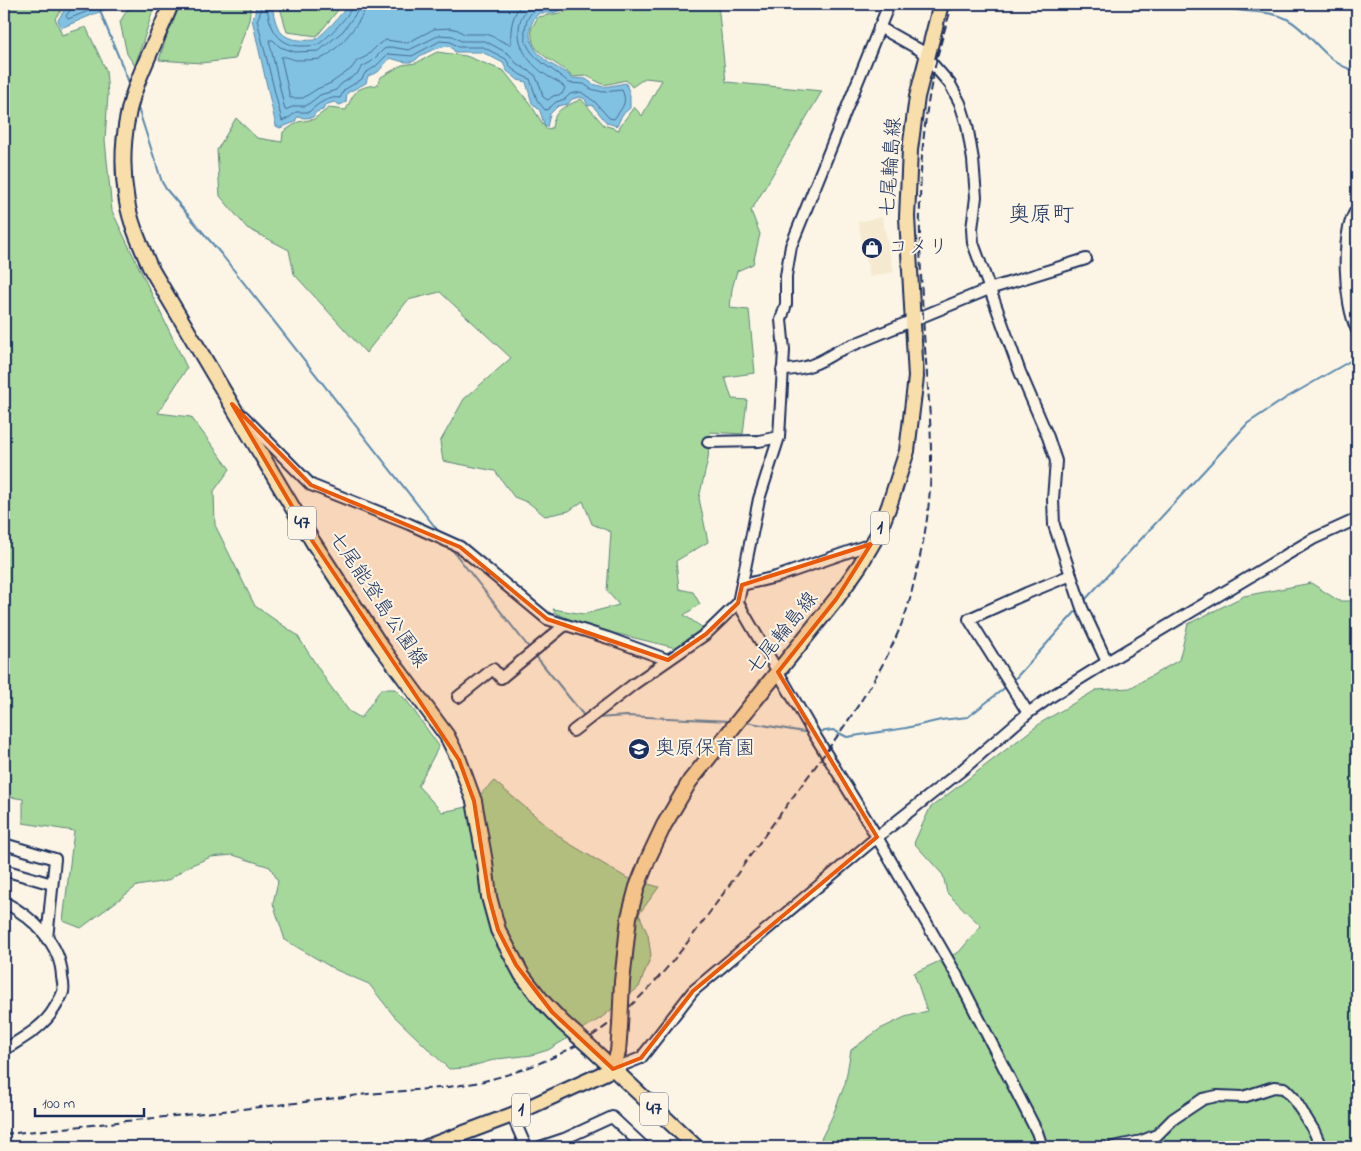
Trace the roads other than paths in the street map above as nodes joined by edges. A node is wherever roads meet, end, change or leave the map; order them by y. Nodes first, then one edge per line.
1 (171, 4) edge
2 (889, 4) edge
3 (941, 4) edge
4 (879, 27) junction
5 (926, 58) junction
6 (1357, 209) edge
7 (1086, 260) dead end
8 (989, 289) junction
9 (913, 319) junction
10 (1357, 330) edge
11 (782, 370) junction
12 (232, 404) junction
13 (779, 437) junction
14 (708, 442) dead end
15 (1357, 519) edge
16 (871, 544) junction
17 (1071, 575) junction
18 (742, 585) junction
19 (738, 603) junction
20 (565, 626) junction
21 (668, 660) junction
22 (1107, 662) junction
23 (778, 672) junction
24 (458, 697) dead end
25 (1028, 713) junction
26 (573, 730) dead end
27 (877, 837) junction
28 (4, 844) edge
29 (4, 870) edge
30 (52, 884) junction
31 (4, 902) edge
32 (47, 939) junction
33 (4, 1050) edge
34 (613, 1069) junction
35 (512, 1115) junction
36 (564, 1138) junction
37 (427, 1147) edge
38 (476, 1147) edge
39 (480, 1147) edge
40 (526, 1147) edge
41 (540, 1147) edge
42 (573, 1147) edge
43 (644, 1147) edge
44 (696, 1147) edge
45 (1042, 1147) edge
46 (1113, 1147) edge
47 (1321, 1147) edge

1 - 12 main road, 七尾能登島公園線 / 47
2 - 4 street
3 - 5 main road, 七尾輪島線 / 1
4 - 5 street
4 - 11 street
5 - 8 street
5 - 9 main road, 七尾輪島線 / 1
6 - 10 street
7 - 8 street
8 - 9 street
8 - 17 street
9 - 11 street
9 - 16 main road, 七尾輪島線 / 1
11 - 13 street
12 - 20 street
12 - 34 main road, 七尾能登島公園線 / 47, bridge
13 - 14 street
13 - 18 street
15 - 22 street
16 - 18 street
16 - 23 main road, 七尾輪島線 / 1
17 - 22 street
17 - 25 street
18 - 19 street
19 - 21 street
19 - 23 street
20 - 21 street
20 - 24 street
21 - 26 street
22 - 25 street
23 - 27 street
23 - 34 main road, 七尾輪島線 / 1, bridge
25 - 27 street
27 - 34 street
27 - 45 street
28 - 30 street
29 - 30 street
30 - 32 street
31 - 32 street
32 - 33 street
34 - 35 main road, 1
34 - 44 main road, 七尾能登島公園線 / 47
35 - 37 main road, 1
35 - 40 street
36 - 41 street
36 - 42 street
36 - 43 street
38 - 39 street
46 - 47 street

